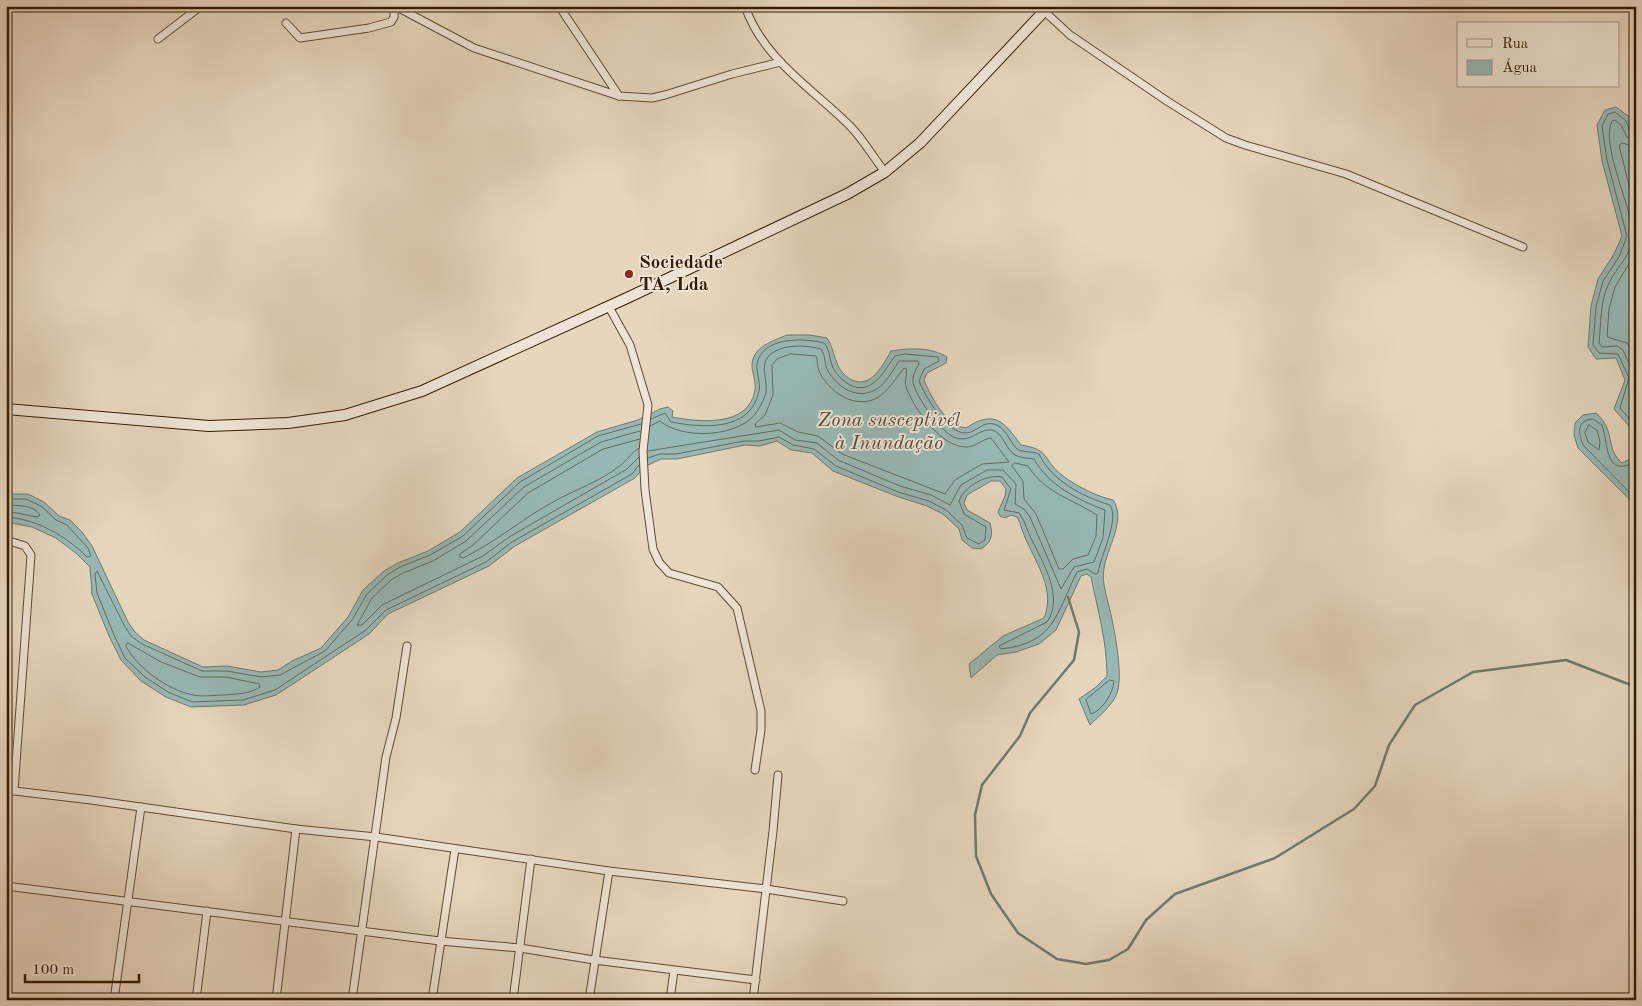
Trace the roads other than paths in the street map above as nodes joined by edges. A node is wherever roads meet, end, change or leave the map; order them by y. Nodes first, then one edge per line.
1 (201, 6) edge
2 (395, 6) edge
3 (559, 6) edge
4 (745, 6) edge
5 (1046, 9) edge
6 (286, 23) dead end
7 (158, 40) dead end
8 (780, 62) junction
9 (619, 96) junction
10 (884, 172) junction
11 (1522, 247) dead end
12 (609, 307) junction
13 (6, 409) edge
14 (6, 540) edge
15 (407, 646) dead end
16 (755, 770) dead end
17 (778, 774) dead end
18 (10, 791) edge
19 (141, 807) junction
20 (296, 829) junction
21 (376, 837) junction
22 (455, 849) junction
23 (531, 859) junction
24 (609, 871) junction
25 (6, 886) edge
26 (766, 889) junction
27 (126, 901) junction
28 (842, 901) dead end
29 (207, 910) junction
30 (286, 920) junction
31 (361, 930) junction
32 (440, 941) junction
33 (520, 948) junction
34 (594, 960) junction
35 (674, 971) junction
36 (756, 980) junction
37 (114, 1000) edge
38 (196, 1000) edge
39 (276, 1000) edge
40 (352, 1000) edge
41 (432, 1000) edge
42 (513, 1000) edge
43 (590, 1000) edge
44 (670, 1000) edge
45 (753, 1000) edge

1 - 7 street
2 - 6 street
2 - 9 street
3 - 9 street
4 - 8 street
5 - 10 main road
5 - 11 street
8 - 9 street
8 - 10 street
10 - 12 main road
12 - 13 main road
12 - 16 street
14 - 18 street
15 - 21 street
17 - 26 street
18 - 19 street
19 - 20 street
19 - 27 street
20 - 21 street
20 - 30 street
21 - 22 street
21 - 31 street
22 - 23 street
22 - 32 street
23 - 24 street
23 - 33 street
24 - 26 street
24 - 34 street
25 - 27 street
26 - 28 street
26 - 36 street
27 - 29 street
27 - 37 street
29 - 30 street
29 - 38 street
30 - 31 street
30 - 39 street
31 - 32 street
31 - 40 street
32 - 33 street
32 - 41 street
33 - 34 street
33 - 42 street
34 - 35 street
34 - 43 street
35 - 36 street
35 - 44 street
36 - 45 street

